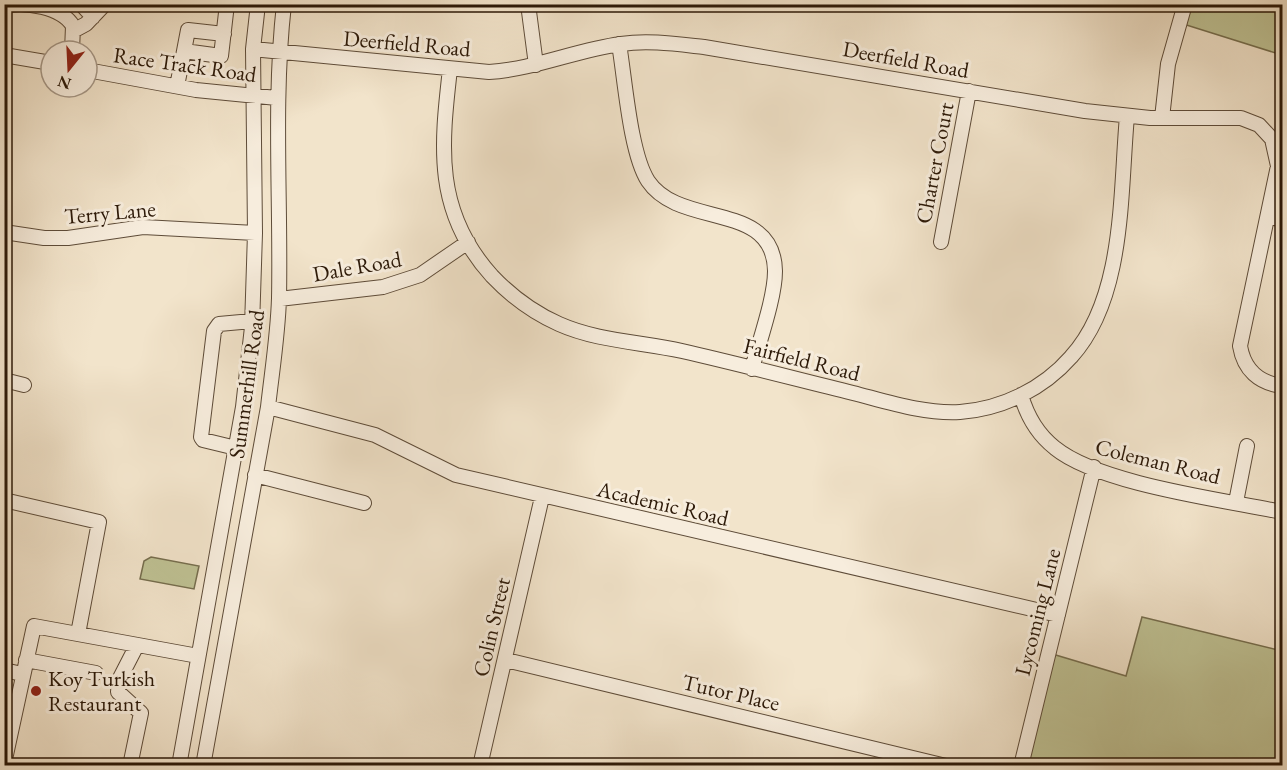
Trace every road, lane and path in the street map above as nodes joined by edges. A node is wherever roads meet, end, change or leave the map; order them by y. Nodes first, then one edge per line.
1 (81, 4) edge
2 (105, 4) edge
3 (226, 4) edge
4 (258, 4) edge
5 (284, 4) edge
6 (528, 4) edge
7 (1185, 4) edge
8 (4, 6) edge
9 (93, 17) junction
10 (74, 31) junction
11 (224, 34) junction
12 (73, 39) edge
13 (620, 44) junction
14 (253, 49) junction
15 (184, 51) junction
16 (278, 52) junction
17 (4, 55) edge
18 (39, 61) edge
19 (536, 65) junction
20 (450, 69) junction
21 (99, 72) edge
22 (177, 86) junction
23 (969, 91) junction
24 (254, 95) junction
25 (278, 98) junction
26 (1127, 116) junction
27 (1162, 118) junction
28 (1268, 216) junction
29 (1282, 220) edge
30 (4, 232) edge
31 (255, 233) junction
32 (468, 242) junction
33 (941, 242) dead end
34 (279, 299) junction
35 (252, 321) junction
36 (752, 369) junction
37 (4, 380) edge
38 (24, 385) dead end
39 (1282, 386) edge
40 (1021, 395) junction
41 (267, 407) junction
42 (1247, 446) dead end
43 (236, 448) junction
44 (1094, 467) junction
45 (255, 475) junction
46 (542, 497) junction
47 (4, 500) edge
48 (1236, 502) junction
49 (364, 503) dead end
50 (1282, 512) edge
51 (1058, 615) junction
52 (78, 634) junction
53 (137, 645) junction
54 (198, 656) junction
55 (26, 660) junction
56 (506, 660) junction
57 (4, 670) edge
58 (96, 673) dead end
59 (22, 674) junction
60 (4, 764) edge
61 (130, 765) edge
62 (179, 765) edge
63 (202, 765) edge
64 (480, 765) edge
65 (946, 765) edge
66 (1021, 765) edge

1 - 9 street
2 - 9 street
3 - 11 street
4 - 14 street, Summerhill Road
5 - 16 street, Summerhill Road
6 - 19 street
7 - 27 street
8 - 10 street
9 - 10 street
10 - 12 street
11 - 15 street
11 - 15 street
13 - 19 street, Deerfield Road
13 - 23 street, Deerfield Road
13 - 36 street
14 - 16 street, Deerfield Road
14 - 24 street, Summerhill Road
15 - 22 street
16 - 20 street, Deerfield Road
16 - 25 street, Summerhill Road
17 - 18 street
19 - 20 street, Deerfield Road
20 - 32 street, Fairfield Road
21 - 22 street, Race Track Road
22 - 24 street, Race Track Road
23 - 26 street, Deerfield Road
23 - 33 street, Charter Court
24 - 25 street, Race Track Road
24 - 31 street, Summerhill Road
25 - 34 street, Summerhill Road
26 - 27 street, Deerfield Road
26 - 40 street, Fairfield Road
27 - 28 street, Deerfield Road
28 - 29 street
28 - 39 street, Deerfield Road
30 - 31 street, Terry Lane
31 - 35 street, Summerhill Road
32 - 34 street, Dale Road
32 - 36 street, Fairfield Road
34 - 41 street, Summerhill Road
35 - 43 street, Summerhill Road
35 - 43 street
36 - 40 street, Fairfield Road
37 - 38 street
40 - 44 street, Coleman Road
41 - 45 street, Summerhill Road
41 - 46 street, Academic Road
42 - 48 street
43 - 54 street, Summerhill Road
44 - 48 street, Coleman Road
44 - 51 street, Lycoming Lane
45 - 49 street
45 - 63 street, Summerhill Road
46 - 51 street, Academic Road
46 - 56 street, Colin Street
47 - 52 street
48 - 50 street, Coleman Road
51 - 66 street, Lycoming Lane
52 - 53 street
52 - 55 street
53 - 54 street
53 - 61 street
54 - 62 street, Summerhill Road
55 - 58 street
55 - 59 street
56 - 64 street, Colin Street
56 - 65 street, Tutor Place
57 - 59 street
59 - 60 street

